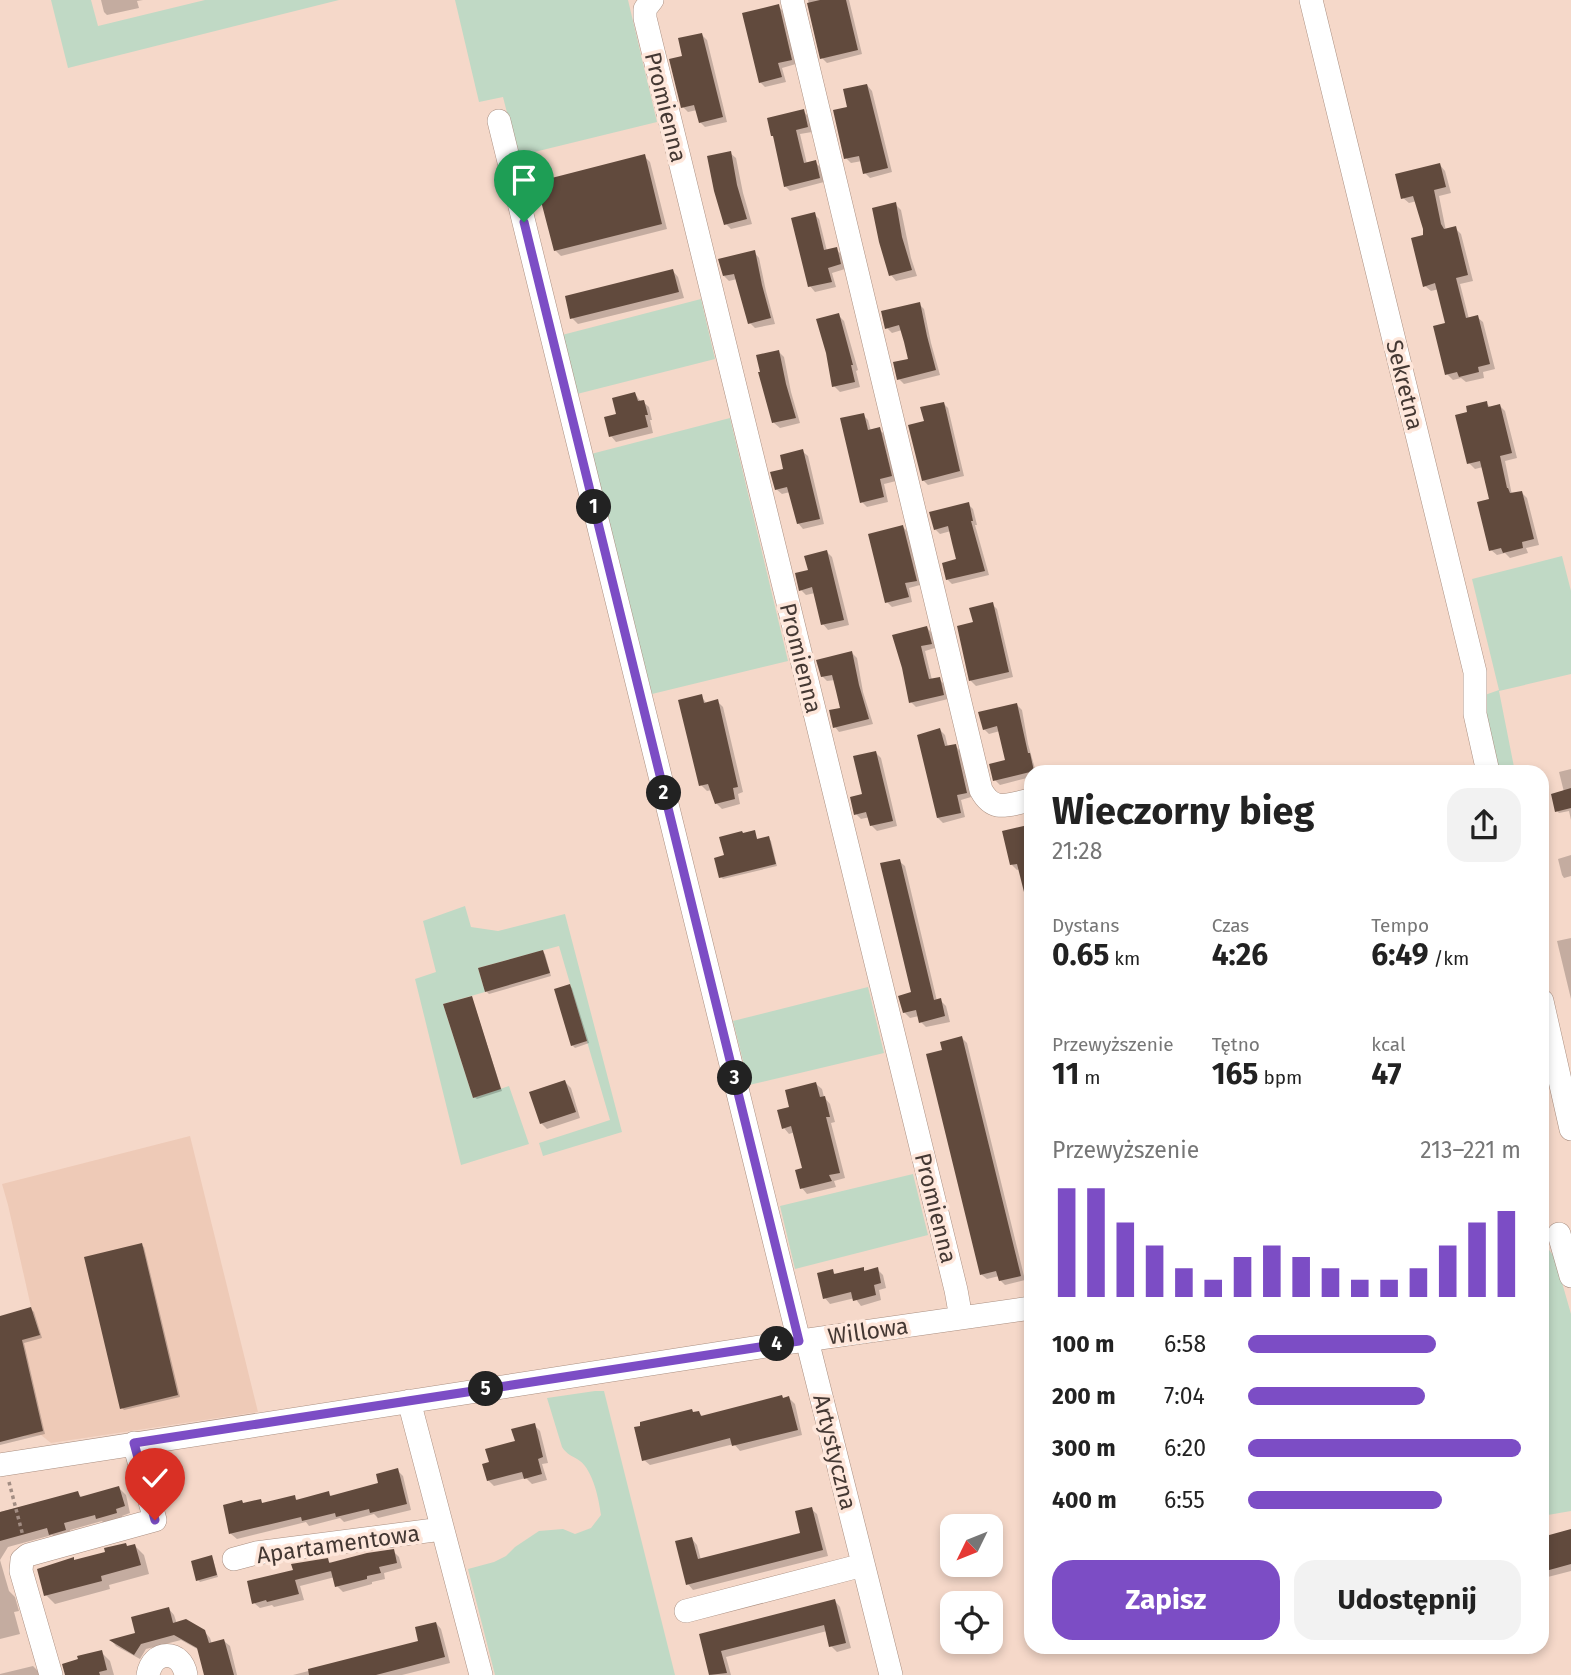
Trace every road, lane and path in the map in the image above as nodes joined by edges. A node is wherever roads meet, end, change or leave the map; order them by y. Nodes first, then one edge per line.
1 (652, 0) edge
2 (792, 0) edge
3 (1311, 0) edge
4 (499, 121) dead end
5 (1486, 765) edge
6 (1024, 802) edge
7 (1549, 1032) edge
8 (1571, 1129) edge
9 (1557, 1234) edge
10 (1571, 1276) edge
11 (1024, 1309) edge
12 (961, 1318) junction
13 (803, 1340) junction
14 (409, 1401) junction
15 (134, 1443) junction
16 (3, 1469) edge
17 (442, 1530) junction
18 (28, 1555) junction
19 (234, 1559) dead end
20 (863, 1565) junction
21 (686, 1611) dead end
22 (51, 1675) edge
23 (148, 1675) edge
24 (186, 1675) edge
25 (479, 1675) edge
26 (891, 1675) edge

1 - 12 street, Promienna
2 - 6 street
3 - 5 street, Sekretna
4 - 13 street, Artystyczna
7 - 8 street
9 - 10 street
11 - 12 street, Willowa
12 - 13 street, Willowa
13 - 14 street, Willowa
13 - 20 street, Artystyczna
14 - 15 street, Willowa
14 - 17 street, Apartamentowa
15 - 16 street, Willowa
15 - 18 street
16 - 18 path
17 - 19 street, Apartamentowa
17 - 25 street, Apartamentowa
18 - 22 street
20 - 21 street
20 - 26 street, Artystyczna
23 - 24 street

